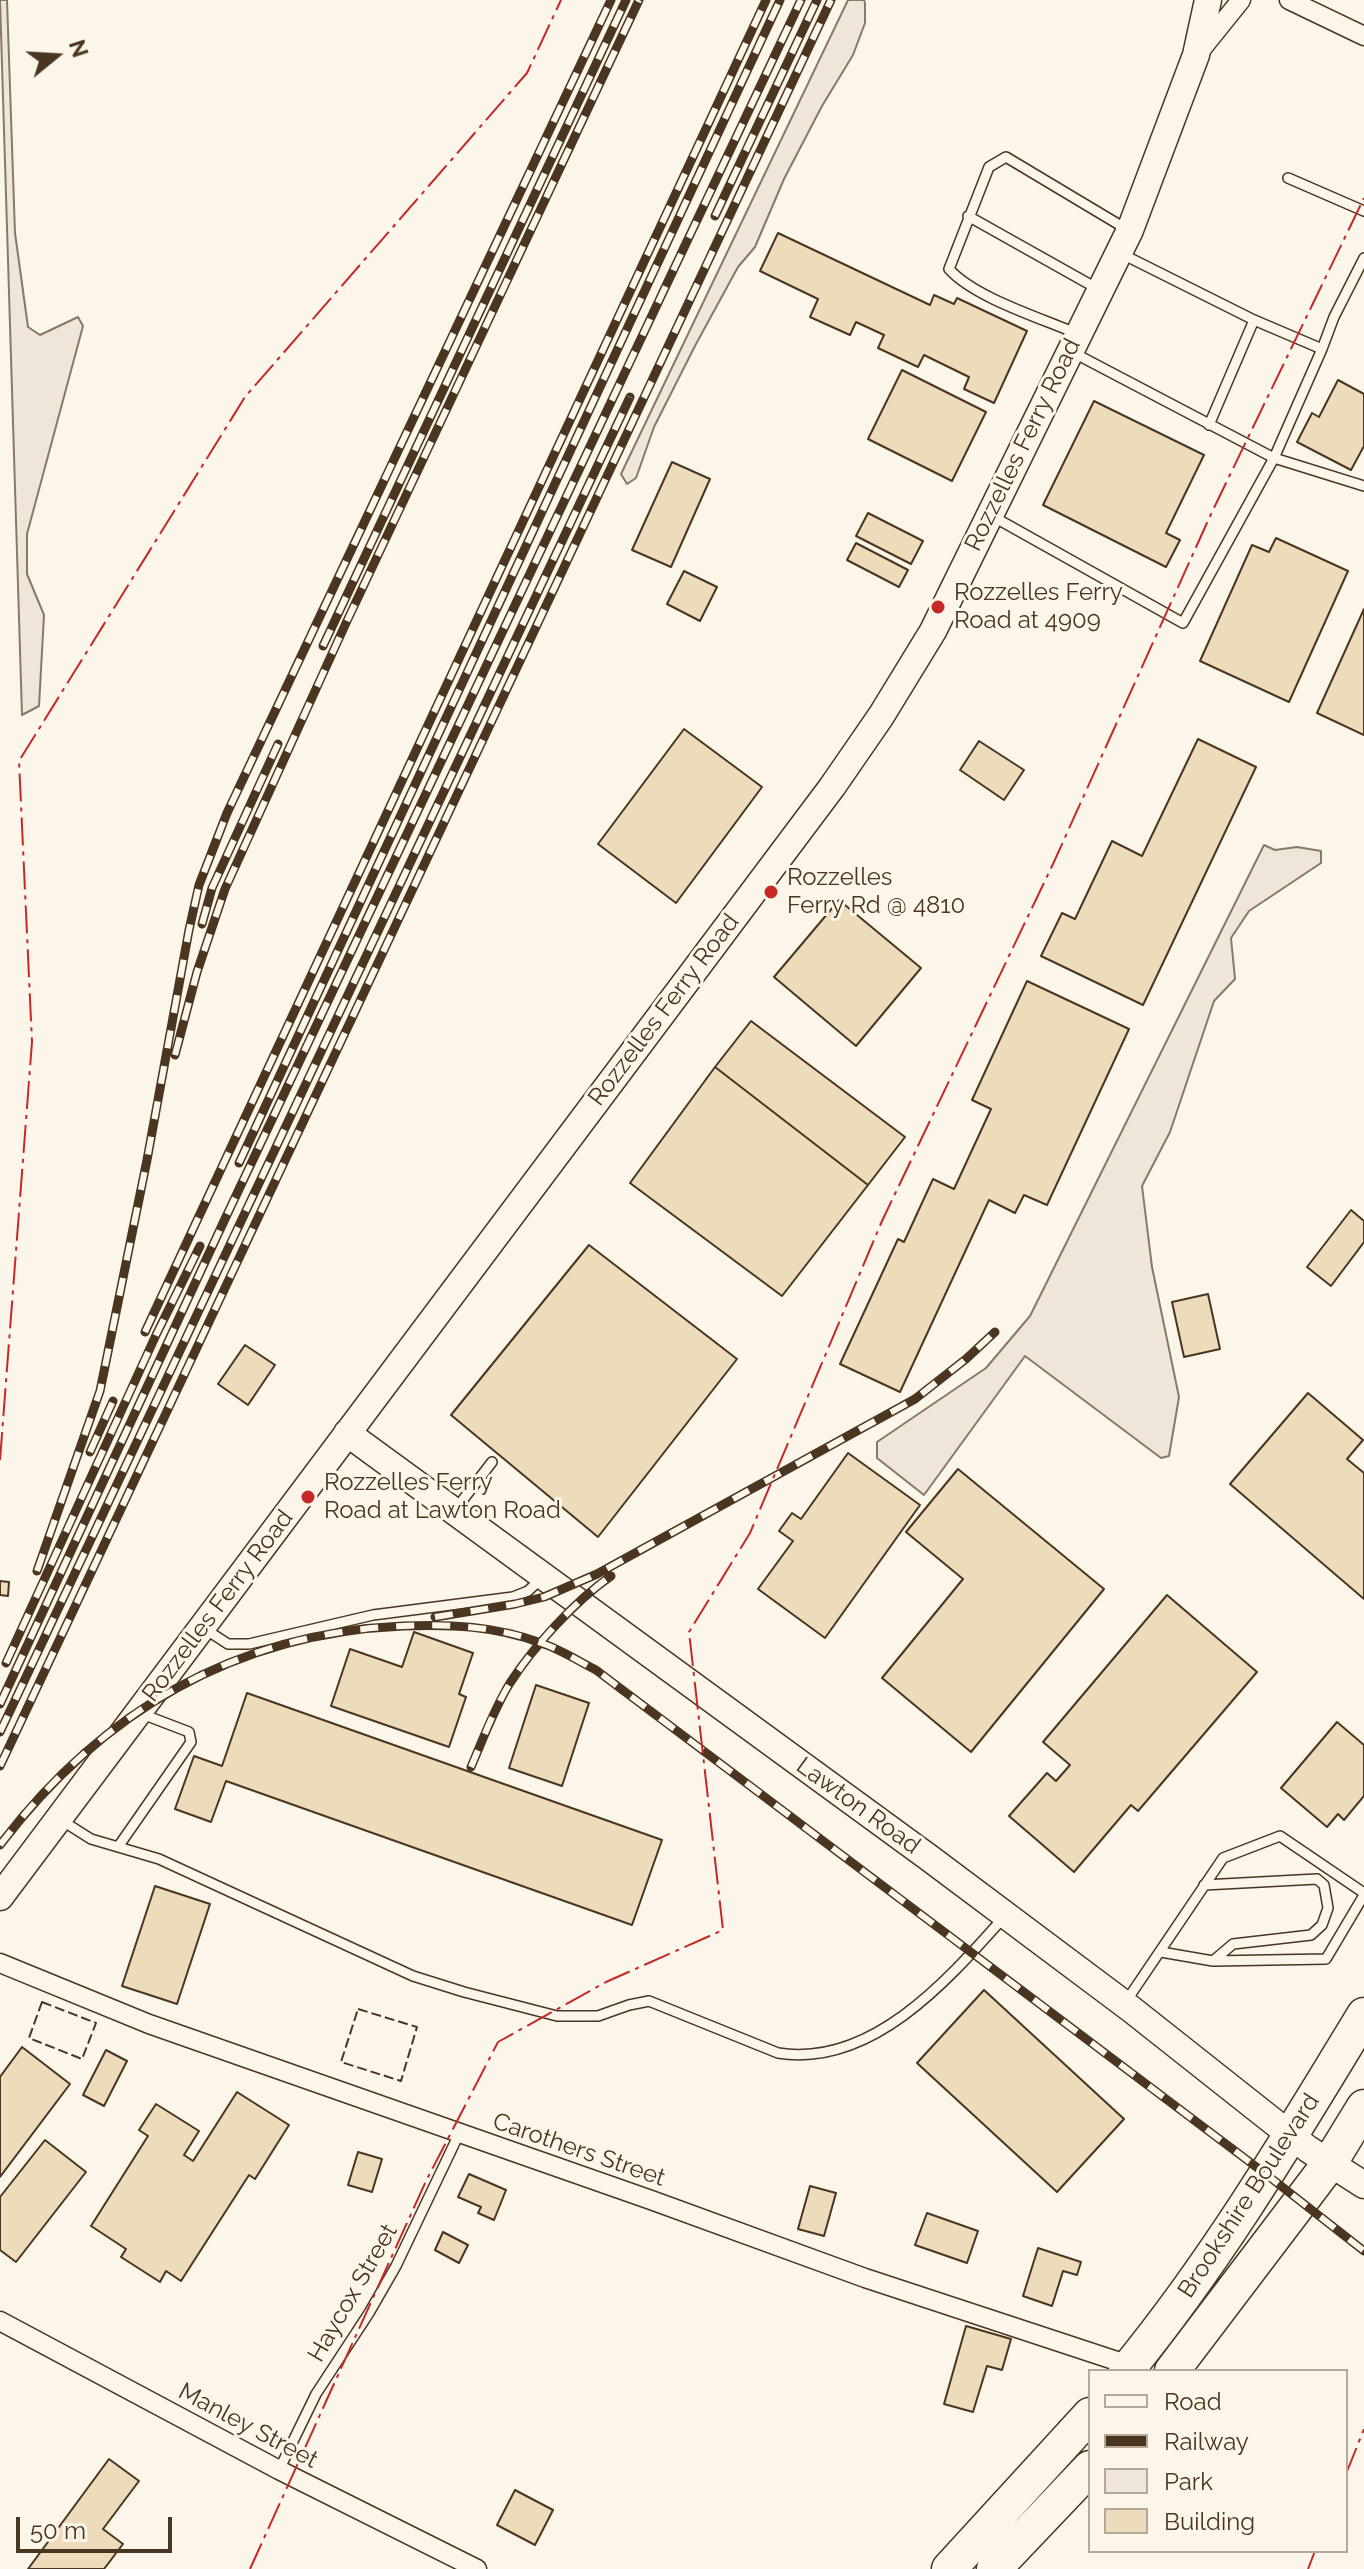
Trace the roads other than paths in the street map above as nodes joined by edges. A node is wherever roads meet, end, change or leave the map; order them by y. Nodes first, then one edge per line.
1 (1208, 0) edge
2 (1241, 0) edge
3 (1289, 0) edge
4 (1364, 36) edge
5 (1196, 55) junction
6 (1288, 178) dead end
7 (1364, 211) edge
8 (968, 216) junction
9 (1124, 242) junction
10 (1364, 258) edge
11 (1100, 290) junction
12 (1254, 320) junction
13 (1074, 342) junction
14 (1322, 349) junction
15 (1209, 425) junction
16 (1274, 458) junction
17 (1364, 486) edge
18 (989, 514) junction
19 (347, 1433) junction
20 (492, 1462) dead end
21 (455, 1510) junction
22 (544, 1576) junction
23 (202, 1627) junction
24 (138, 1712) junction
25 (59, 1818) junction
26 (118, 1847) junction
27 (1204, 1885) junction
28 (1364, 1894) edge
29 (0, 1897) edge
30 (1006, 1916) junction
31 (1161, 1952) junction
32 (1213, 1961) junction
33 (0, 1963) edge
34 (1124, 2004) junction
35 (1364, 2015) edge
36 (1364, 2107) edge
37 (459, 2134) junction
38 (1292, 2136) junction
39 (1329, 2164) junction
40 (1364, 2185) edge
41 (0, 2321) edge
42 (1135, 2369) edge
43 (1174, 2369) edge
44 (1088, 2417) edge
45 (279, 2470) junction
46 (1088, 2470) edge
47 (477, 2569) edge
48 (949, 2569) edge
49 (994, 2569) edge

1 - 5 street, Rozzelles Ferry Road
2 - 5 street
3 - 4 street
5 - 9 street, Rozzelles Ferry Road
6 - 7 lane
8 - 9 lane
8 - 11 lane
8 - 13 lane
9 - 11 street, Rozzelles Ferry Road
9 - 12 lane
10 - 14 lane
11 - 13 street, Rozzelles Ferry Road
12 - 14 lane
12 - 15 lane
13 - 15 lane
13 - 18 street, Rozzelles Ferry Road
14 - 16 lane
15 - 16 lane
16 - 17 lane
16 - 18 lane
18 - 19 street, Rozzelles Ferry Road
19 - 21 street, Lawton Road
19 - 23 street, Rozzelles Ferry Road
20 - 21 lane
21 - 22 street, Lawton Road
22 - 23 lane
22 - 30 street, Lawton Road
23 - 24 street, Rozzelles Ferry Road
24 - 25 street, Rozzelles Ferry Road
24 - 26 lane
25 - 26 lane
25 - 29 street, Rozzelles Ferry Road
26 - 30 lane
27 - 28 lane
27 - 31 lane
27 - 32 lane
28 - 32 lane
30 - 34 street, Lawton Road
31 - 32 lane
31 - 34 lane
33 - 37 street, Carothers Street
34 - 38 street, Lawton Road
35 - 38 highway, Brookshire Boulevard
36 - 39 highway, Brookshire Boulevard
37 - 42 street, Carothers Street
37 - 45 lane, Haycox Street
38 - 39 street, Lawton Road
38 - 42 highway, Brookshire Boulevard
39 - 40 street, Lawton Road
39 - 43 highway, Brookshire Boulevard
41 - 45 street, Manley Street
44 - 48 highway
45 - 47 street, Manley Street
46 - 49 highway

